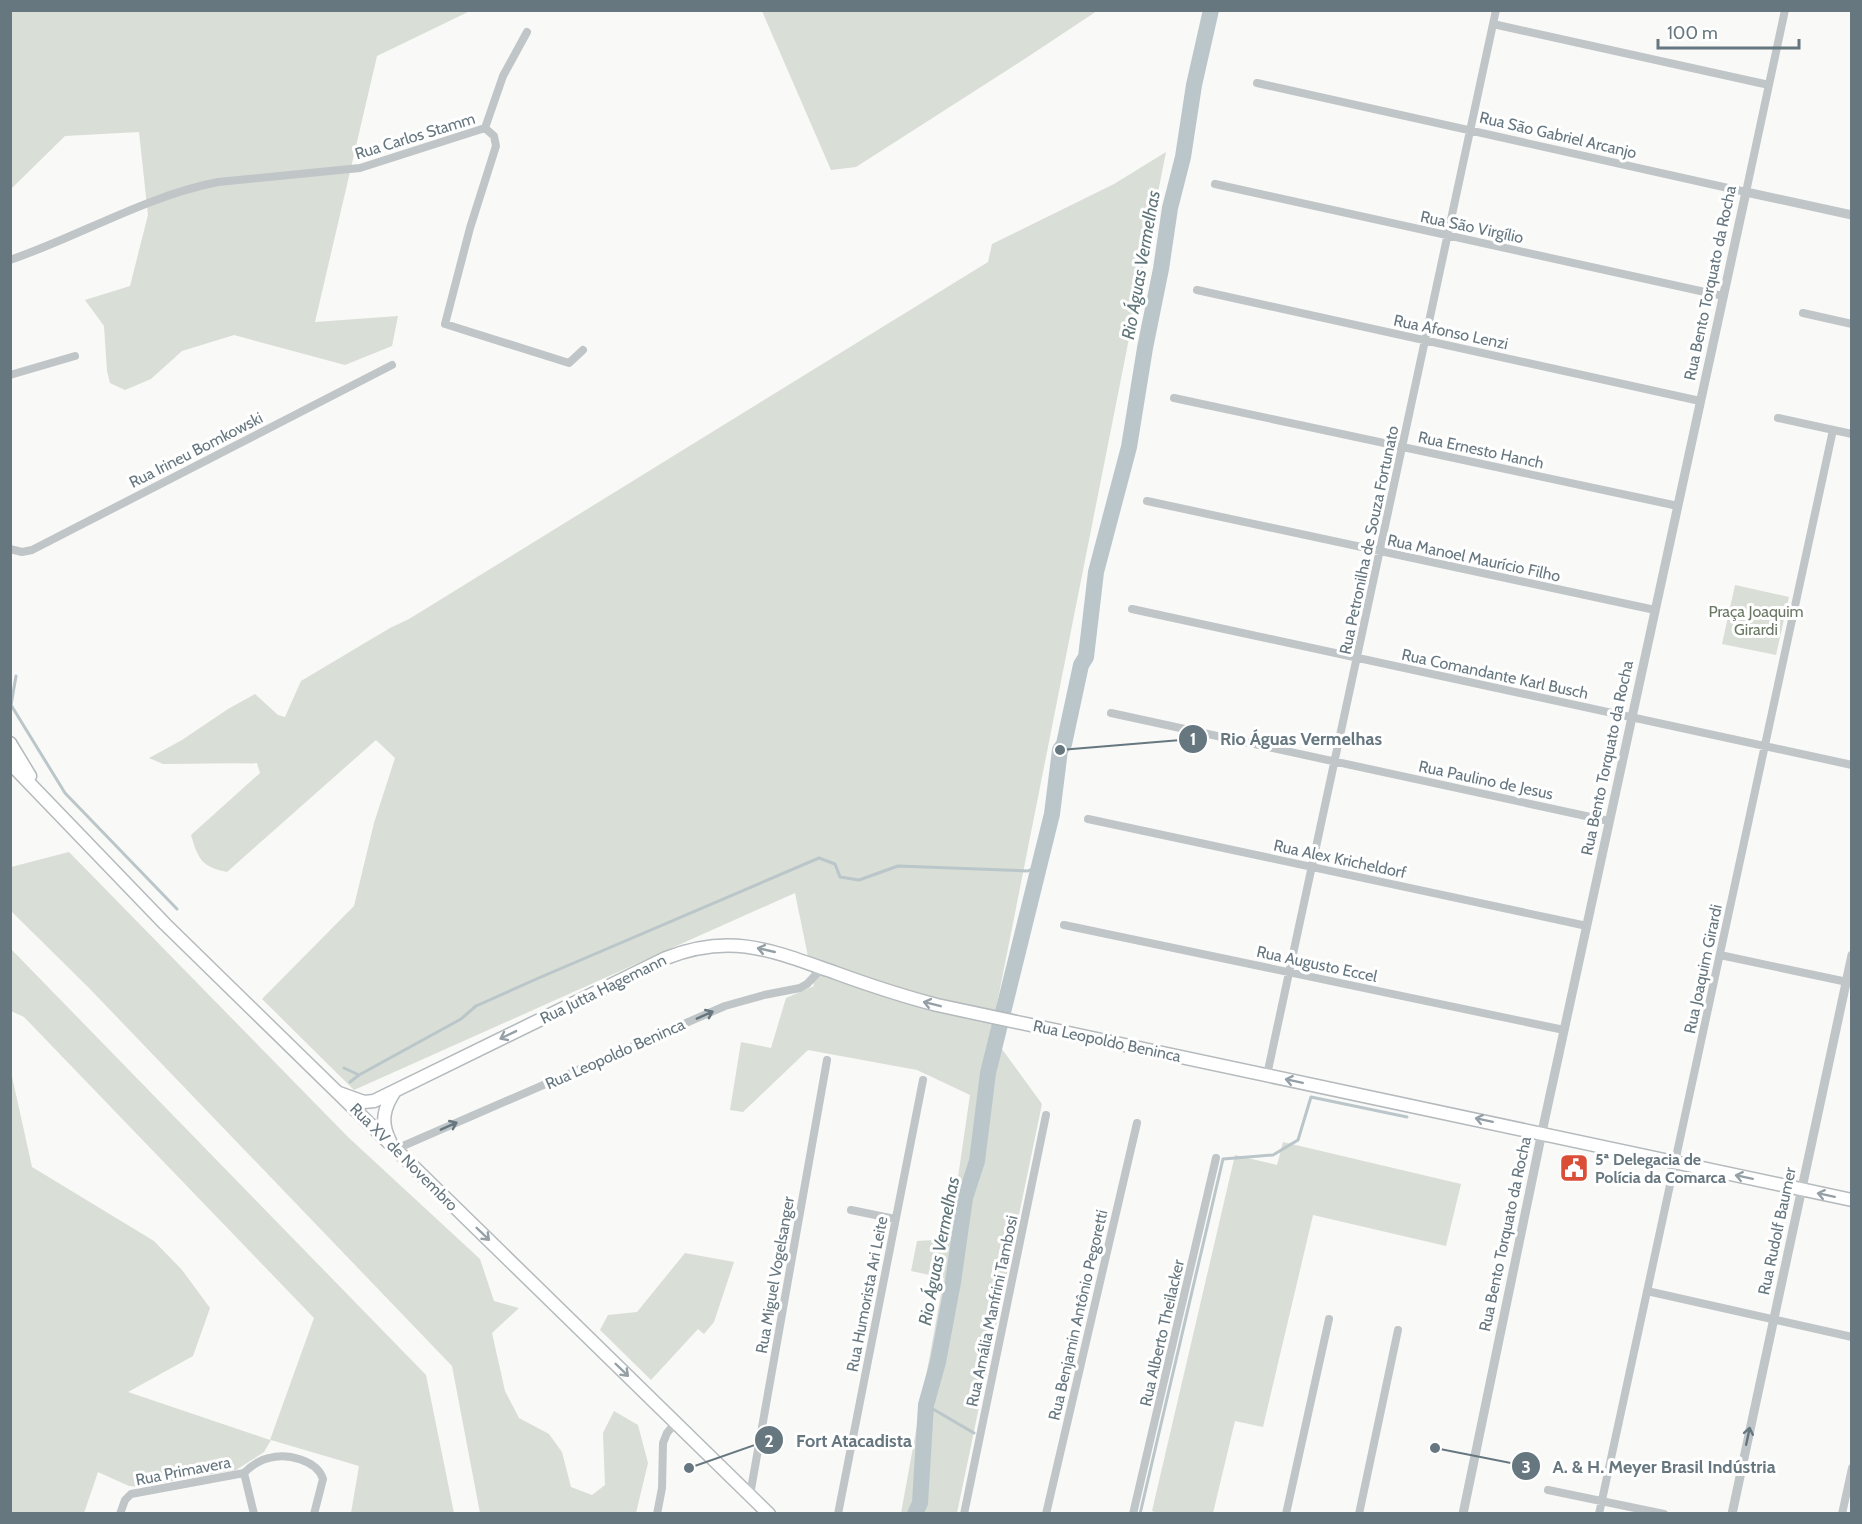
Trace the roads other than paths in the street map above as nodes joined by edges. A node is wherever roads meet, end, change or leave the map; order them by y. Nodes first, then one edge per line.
1 (1496, 10) edge
2 (1785, 10) edge
3 (1493, 24) junction
4 (527, 32) dead end
5 (1257, 83) dead end
6 (1769, 85) junction
7 (485, 128) junction
8 (1470, 131) junction
9 (1215, 184) dead end
10 (1746, 192) junction
11 (1851, 215) edge
12 (1448, 235) junction
13 (10, 260) edge
14 (1197, 290) dead end
15 (1723, 296) junction
16 (1803, 313) dead end
17 (1851, 324) edge
18 (1425, 340) junction
19 (583, 350) dead end
20 (75, 356) dead end
21 (392, 365) dead end
22 (10, 375) edge
23 (1174, 398) dead end
24 (1700, 401) junction
25 (1778, 418) dead end
26 (1833, 430) junction
27 (1851, 434) edge
28 (1402, 447) junction
29 (1147, 501) dead end
30 (1678, 506) junction
31 (10, 549) edge
32 (1380, 551) junction
33 (1132, 609) dead end
34 (1655, 610) junction
35 (1357, 657) junction
36 (1111, 713) dead end
37 (1632, 717) junction
38 (10, 743) edge
39 (1765, 746) junction
40 (1335, 761) junction
41 (10, 763) edge
42 (1851, 765) edge
43 (42, 798) junction
44 (1088, 819) dead end
45 (1609, 821) junction
46 (1312, 867) junction
47 (1064, 925) dead end
48 (1587, 926) junction
49 (1720, 955) junction
50 (1851, 955) edge
51 (822, 968) junction
52 (1289, 972) junction
53 (1849, 982) edge
54 (1564, 1030) junction
55 (827, 1060) dead end
56 (1267, 1075) junction
57 (923, 1080) dead end
58 (395, 1091) junction
59 (339, 1093) junction
60 (1046, 1115) dead end
61 (1137, 1124) dead end
62 (1542, 1132) junction
63 (396, 1149) junction
64 (1216, 1158) dead end
65 (1675, 1162) junction
66 (1801, 1189) junction
67 (1851, 1200) edge
68 (851, 1210) dead end
69 (896, 1219) junction
70 (1647, 1291) junction
71 (1329, 1319) dead end
72 (1773, 1320) junction
73 (1398, 1330) dead end
74 (1851, 1337) edge
75 (676, 1422) junction
76 (1851, 1468) edge
77 (244, 1473) junction
78 (1548, 1490) dead end
79 (750, 1495) junction
80 (1602, 1501) junction
81 (120, 1514) edge
82 (254, 1514) edge
83 (314, 1514) edge
84 (657, 1514) edge
85 (769, 1514) edge
86 (838, 1514) edge
87 (964, 1514) edge
88 (1046, 1514) edge
89 (1133, 1514) edge
90 (1286, 1514) edge
91 (1359, 1514) edge
92 (1463, 1514) edge
93 (1599, 1514) edge
94 (1664, 1514) edge
95 (1731, 1514) edge
96 (1842, 1514) edge

1 - 3 street, Rua Petronilha de Souza Fortunato
2 - 6 street, Rua Bento Torquato da Rocha
3 - 6 street
3 - 8 street, Rua Petronilha de Souza Fortunato
4 - 7 street
5 - 8 street, Rua São Gabriel Arcanjo
6 - 10 street, Rua Bento Torquato da Rocha
7 - 13 street, Rua Carlos Stamm
7 - 19 street, Rua Carlos Stamm
8 - 10 street, Rua São Gabriel Arcanjo
8 - 12 street, Rua Petronilha de Souza Fortunato
9 - 12 street, Rua São Virgílio
10 - 11 street, Rua São Gabriel Arcanjo
10 - 15 street, Rua Bento Torquato da Rocha
12 - 15 street, Rua São Virgílio
12 - 18 street, Rua Petronilha de Souza Fortunato
14 - 18 street, Rua Afonso Lenzi
15 - 24 street, Rua Bento Torquato da Rocha
16 - 17 street
18 - 24 street, Rua Afonso Lenzi
18 - 28 street, Rua Petronilha de Souza Fortunato
20 - 22 street
21 - 31 street, Rua Irineu Bomkowski
23 - 28 street, Rua Ernesto Hanch
24 - 30 street, Rua Bento Torquato da Rocha
25 - 26 street
26 - 27 street
26 - 39 street, Rua Joaquim Girardi
28 - 30 street, Rua Ernesto Hanch
28 - 32 street, Rua Petronilha de Souza Fortunato
29 - 32 street, Rua Manoel Maurício Filho
30 - 34 street, Rua Bento Torquato da Rocha
32 - 34 street, Rua Manoel Maurício Filho
32 - 35 street, Rua Petronilha de Souza Fortunato
33 - 35 street, Rua Comandante Karl Busch
34 - 37 street, Rua Bento Torquato da Rocha
35 - 37 street, Rua Comandante Karl Busch
35 - 40 street, Rua Petronilha de Souza Fortunato
36 - 40 street, Rua Paulino de Jesus
37 - 39 street, Rua Comandante Karl Busch
37 - 45 street, Rua Bento Torquato da Rocha
38 - 43 main road, Rua XV de Novembro
39 - 42 street, Rua Comandante Karl Busch
39 - 49 street, Rua Joaquim Girardi
40 - 45 street, Rua Paulino de Jesus
40 - 46 street, Rua Petronilha de Souza Fortunato
41 - 43 main road, Rua XV de Novembro
43 - 59 main road, Rua XV de Novembro
44 - 46 street, Rua Alex Kricheldorf
45 - 48 street, Rua Bento Torquato da Rocha
46 - 48 street, Rua Alex Kricheldorf
46 - 52 street, Rua Petronilha de Souza Fortunato
47 - 52 street, Rua Augusto Eccel
48 - 54 street, Rua Bento Torquato da Rocha
49 - 53 street
49 - 65 street, Rua Joaquim Girardi
50 - 53 street, Rua Rudolf Baumer
56 -> 51 main road, Rua Leopoldo Beninca
51 -> 58 main road, Rua Jutta Hagemann
63 -> 51 street, Rua Leopoldo Beninca
52 - 54 street, Rua Augusto Eccel
52 - 56 street, Rua Petronilha de Souza Fortunato
53 - 66 street, Rua Rudolf Baumer
54 - 62 street, Rua Bento Torquato da Rocha
55 - 79 street, Rua Miguel Vogelsanger
62 -> 56 main road, Rua Leopoldo Beninca
57 - 69 street, Rua Humorista Ari Leite
58 - 59 main road, Rua Jutta Hagemann
58 - 63 main road
59 - 63 main road, Rua XV de Novembro
60 - 87 street, Rua Amália Manfrini Tambosi
61 - 88 street, Rua Benjamin Antônio Pegoretti
62 - 65 main road, Rua Leopoldo Beninca
62 - 92 street, Rua Bento Torquato da Rocha
63 -> 75 main road, Rua XV de Novembro
64 - 89 street, Rua Alberto Theilacker
66 -> 65 main road, Rua Leopoldo Beninca
65 - 70 street, Rua Joaquim Girardi
67 -> 66 main road, Rua Leopoldo Beninca
66 - 72 street, Rua Rudolf Baumer
68 - 69 street
69 - 86 street, Rua Humorista Ari Leite
70 - 72 street
70 - 80 street, Rua Joaquim Girardi
71 - 90 street
72 - 74 street
95 -> 72 street, Rua Rudolf Baumer
73 - 91 street
75 - 79 main road, Rua XV de Novembro
75 - 84 street
76 - 96 street
77 - 81 street, Rua Primavera
77 - 82 street
77 - 83 street
78 - 80 street
79 - 85 main road, Rua XV de Novembro
80 - 93 street, Rua Joaquim Girardi
80 - 94 street

